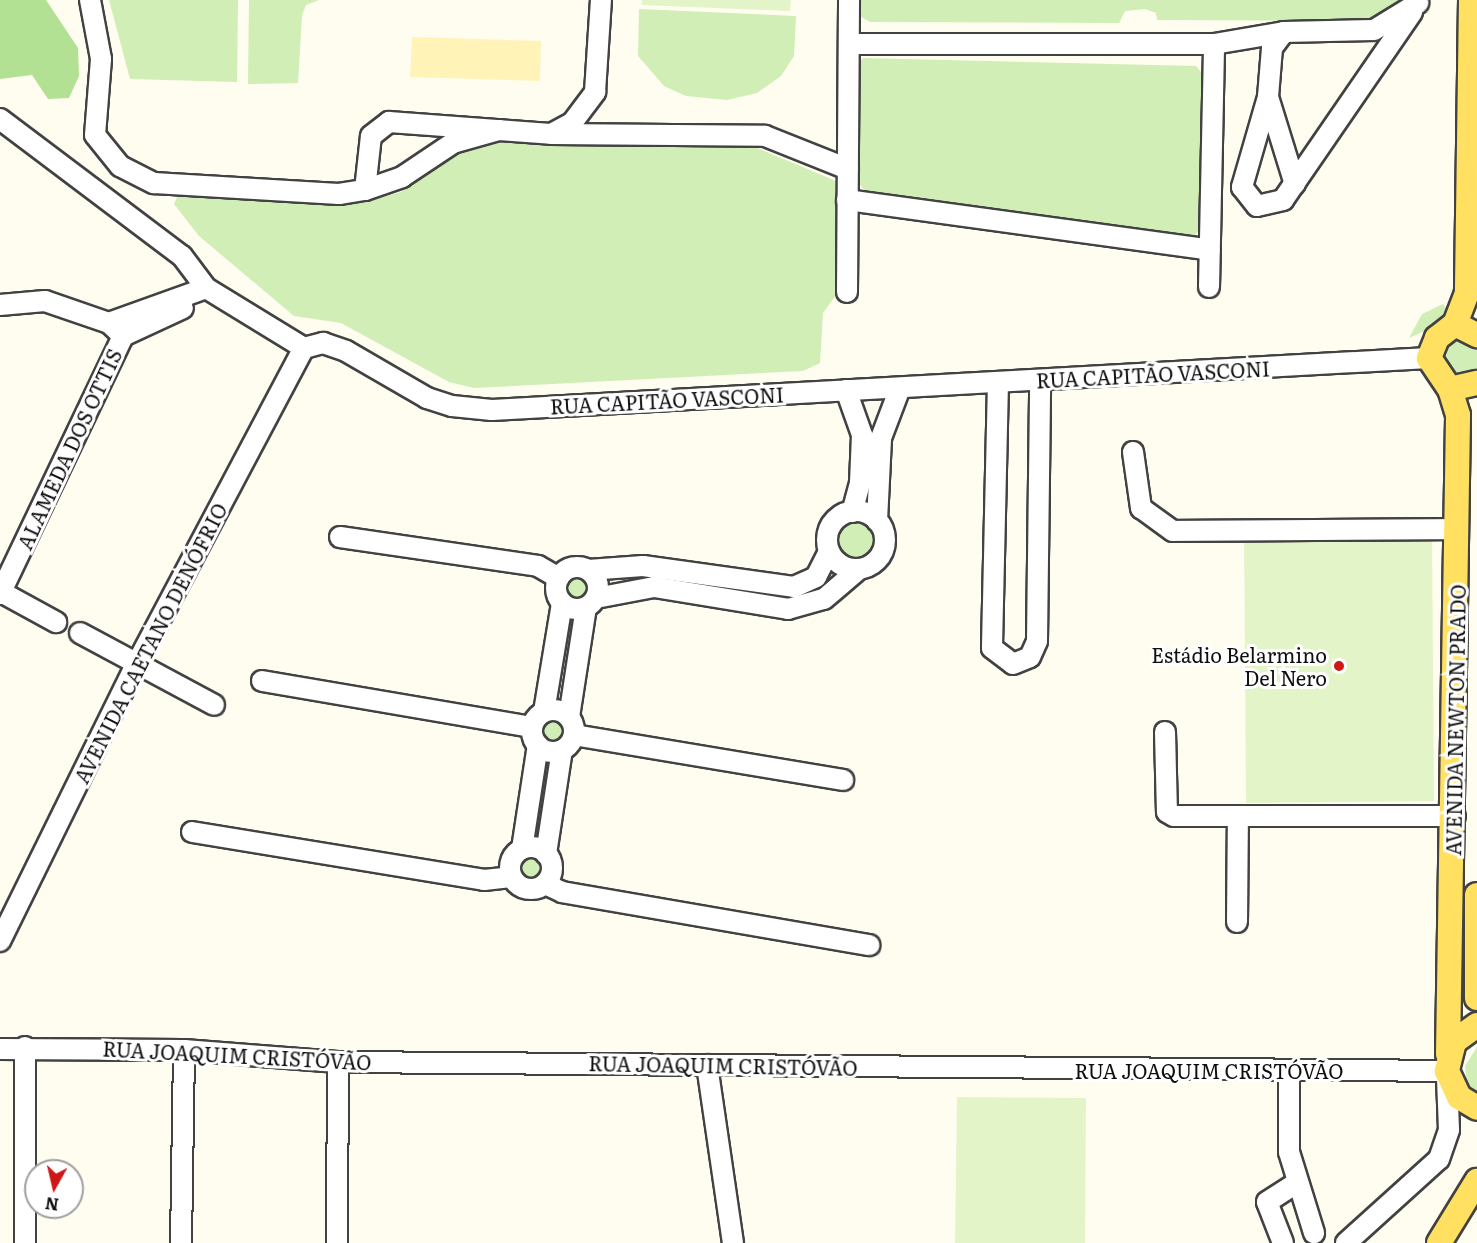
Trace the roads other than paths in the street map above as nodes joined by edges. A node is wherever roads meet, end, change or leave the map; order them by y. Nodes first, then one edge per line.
1 (90, 0) edge
2 (601, 0) edge
3 (849, 0) edge
4 (1471, 0) edge
5 (1419, 2) edge
6 (1284, 33) junction
7 (849, 44) junction
8 (1214, 44) junction
9 (1268, 97) junction
10 (0, 119) edge
11 (499, 130) junction
12 (551, 134) junction
13 (848, 169) junction
14 (1295, 184) junction
15 (365, 190) junction
16 (848, 200) junction
17 (1210, 250) junction
18 (1209, 287) dead end
19 (209, 290) junction
20 (847, 292) dead end
21 (0, 305) edge
22 (1455, 324) junction
23 (116, 330) junction
24 (1477, 335) edge
25 (304, 348) junction
26 (1429, 358) junction
27 (1040, 381) junction
28 (998, 382) junction
29 (900, 388) junction
30 (1450, 389) junction
31 (846, 390) junction
32 (1476, 391) edge
33 (871, 436) junction
34 (1133, 452) dead end
35 (869, 484) junction
36 (852, 512) junction
37 (876, 521) junction
38 (1457, 529) junction
39 (340, 537) dead end
40 (829, 552) junction
41 (859, 569) junction
42 (588, 570) junction
43 (559, 578) junction
44 (1, 593) edge
45 (562, 603) junction
46 (591, 603) junction
47 (56, 622) dead end
48 (80, 633) dead end
49 (137, 663) junction
50 (262, 681) dead end
51 (214, 705) dead end
52 (538, 728) junction
53 (1165, 732) dead end
54 (568, 734) junction
55 (843, 780) dead end
56 (1238, 816) junction
57 (1455, 816) junction
58 (192, 832) dead end
59 (522, 849) junction
60 (546, 854) junction
61 (512, 877) junction
62 (545, 884) junction
63 (1477, 895) edge
64 (1237, 922) dead end
65 (0, 941) edge
66 (869, 945) dead end
67 (1477, 998) edge
68 (1477, 1025) edge
69 (25, 1047) junction
70 (0, 1049) edge
71 (184, 1050) junction
72 (338, 1062) junction
73 (707, 1065) junction
74 (1447, 1067) junction
75 (1289, 1071) junction
76 (1477, 1108) edge
77 (1477, 1181) edge
78 (1295, 1184) junction
79 (1314, 1233) dead end
80 (26, 1243) edge
81 (181, 1243) edge
82 (337, 1243) edge
83 (733, 1243) edge
84 (1283, 1243) edge
85 (1346, 1243) edge
86 (1439, 1243) edge

1 - 15 street
2 - 12 street
3 - 7 street
4 - 22 main road
5 - 6 street
5 - 14 street
6 - 8 street
6 - 9 street
7 - 8 street
7 - 13 street
8 - 17 street
9 - 14 street
9 - 14 street
10 - 19 street
11 - 12 street
11 - 15 street
11 - 15 street
12 - 13 street
13 - 16 street
16 - 17 street
16 - 20 street
17 - 18 street
19 - 23 street
19 - 25 street
21 - 23 street
22 - 24 main road
22 - 26 main road
23 - 44 street, ALAMEDA DOS OTTIS
25 - 31 street, RUA CAPITÃO VASCONI
25 - 49 street, AVENIDA CAETANO DENÓFRIO
26 - 27 street, RUA CAPITÃO VASCONI
26 - 30 main road, AVENIDA NEWTON PRADO
27 - 28 street, RUA CAPITÃO VASCONI
27 - 28 street
28 - 29 street, RUA CAPITÃO VASCONI
29 - 31 street, RUA CAPITÃO VASCONI
29 - 33 street
30 - 32 main road
30 - 38 main road, AVENIDA NEWTON PRADO
31 - 33 street
33 - 35 street
34 - 38 street
35 - 36 street
35 - 37 street
36 - 37 street
36 - 40 street
37 - 41 street
38 - 57 main road, AVENIDA NEWTON PRADO
39 - 43 street
40 - 41 street
40 - 42 street
41 - 46 street
42 - 43 street
42 - 46 street
43 - 45 street
44 - 47 street
45 - 46 street
45 - 52 street
46 - 54 street
48 - 49 street
49 - 51 street
49 - 65 street, AVENIDA CAETANO DENÓFRIO
50 - 52 street
52 - 54 street
52 - 54 street
52 - 59 street
53 - 56 street
54 - 55 street
54 - 60 street
56 - 57 street
56 - 64 street
57 - 74 main road, AVENIDA NEWTON PRADO
58 - 61 street
59 - 60 street
59 - 61 street
60 - 62 street
61 - 62 street
62 - 66 street
63 - 67 main road
68 - 74 main road
69 - 70 street, RUA JOAQUIM CRISTÓVÃO
69 - 71 street, RUA JOAQUIM CRISTÓVÃO
69 - 80 street
71 - 72 street, RUA JOAQUIM CRISTÓVÃO
71 - 81 street
72 - 73 street, RUA JOAQUIM CRISTÓVÃO
72 - 82 street
73 - 75 street, RUA JOAQUIM CRISTÓVÃO
73 - 83 street
74 - 75 street, RUA JOAQUIM CRISTÓVÃO
74 - 76 main road
74 - 85 street
75 - 78 street
77 - 86 main road
78 - 79 street
78 - 84 street

